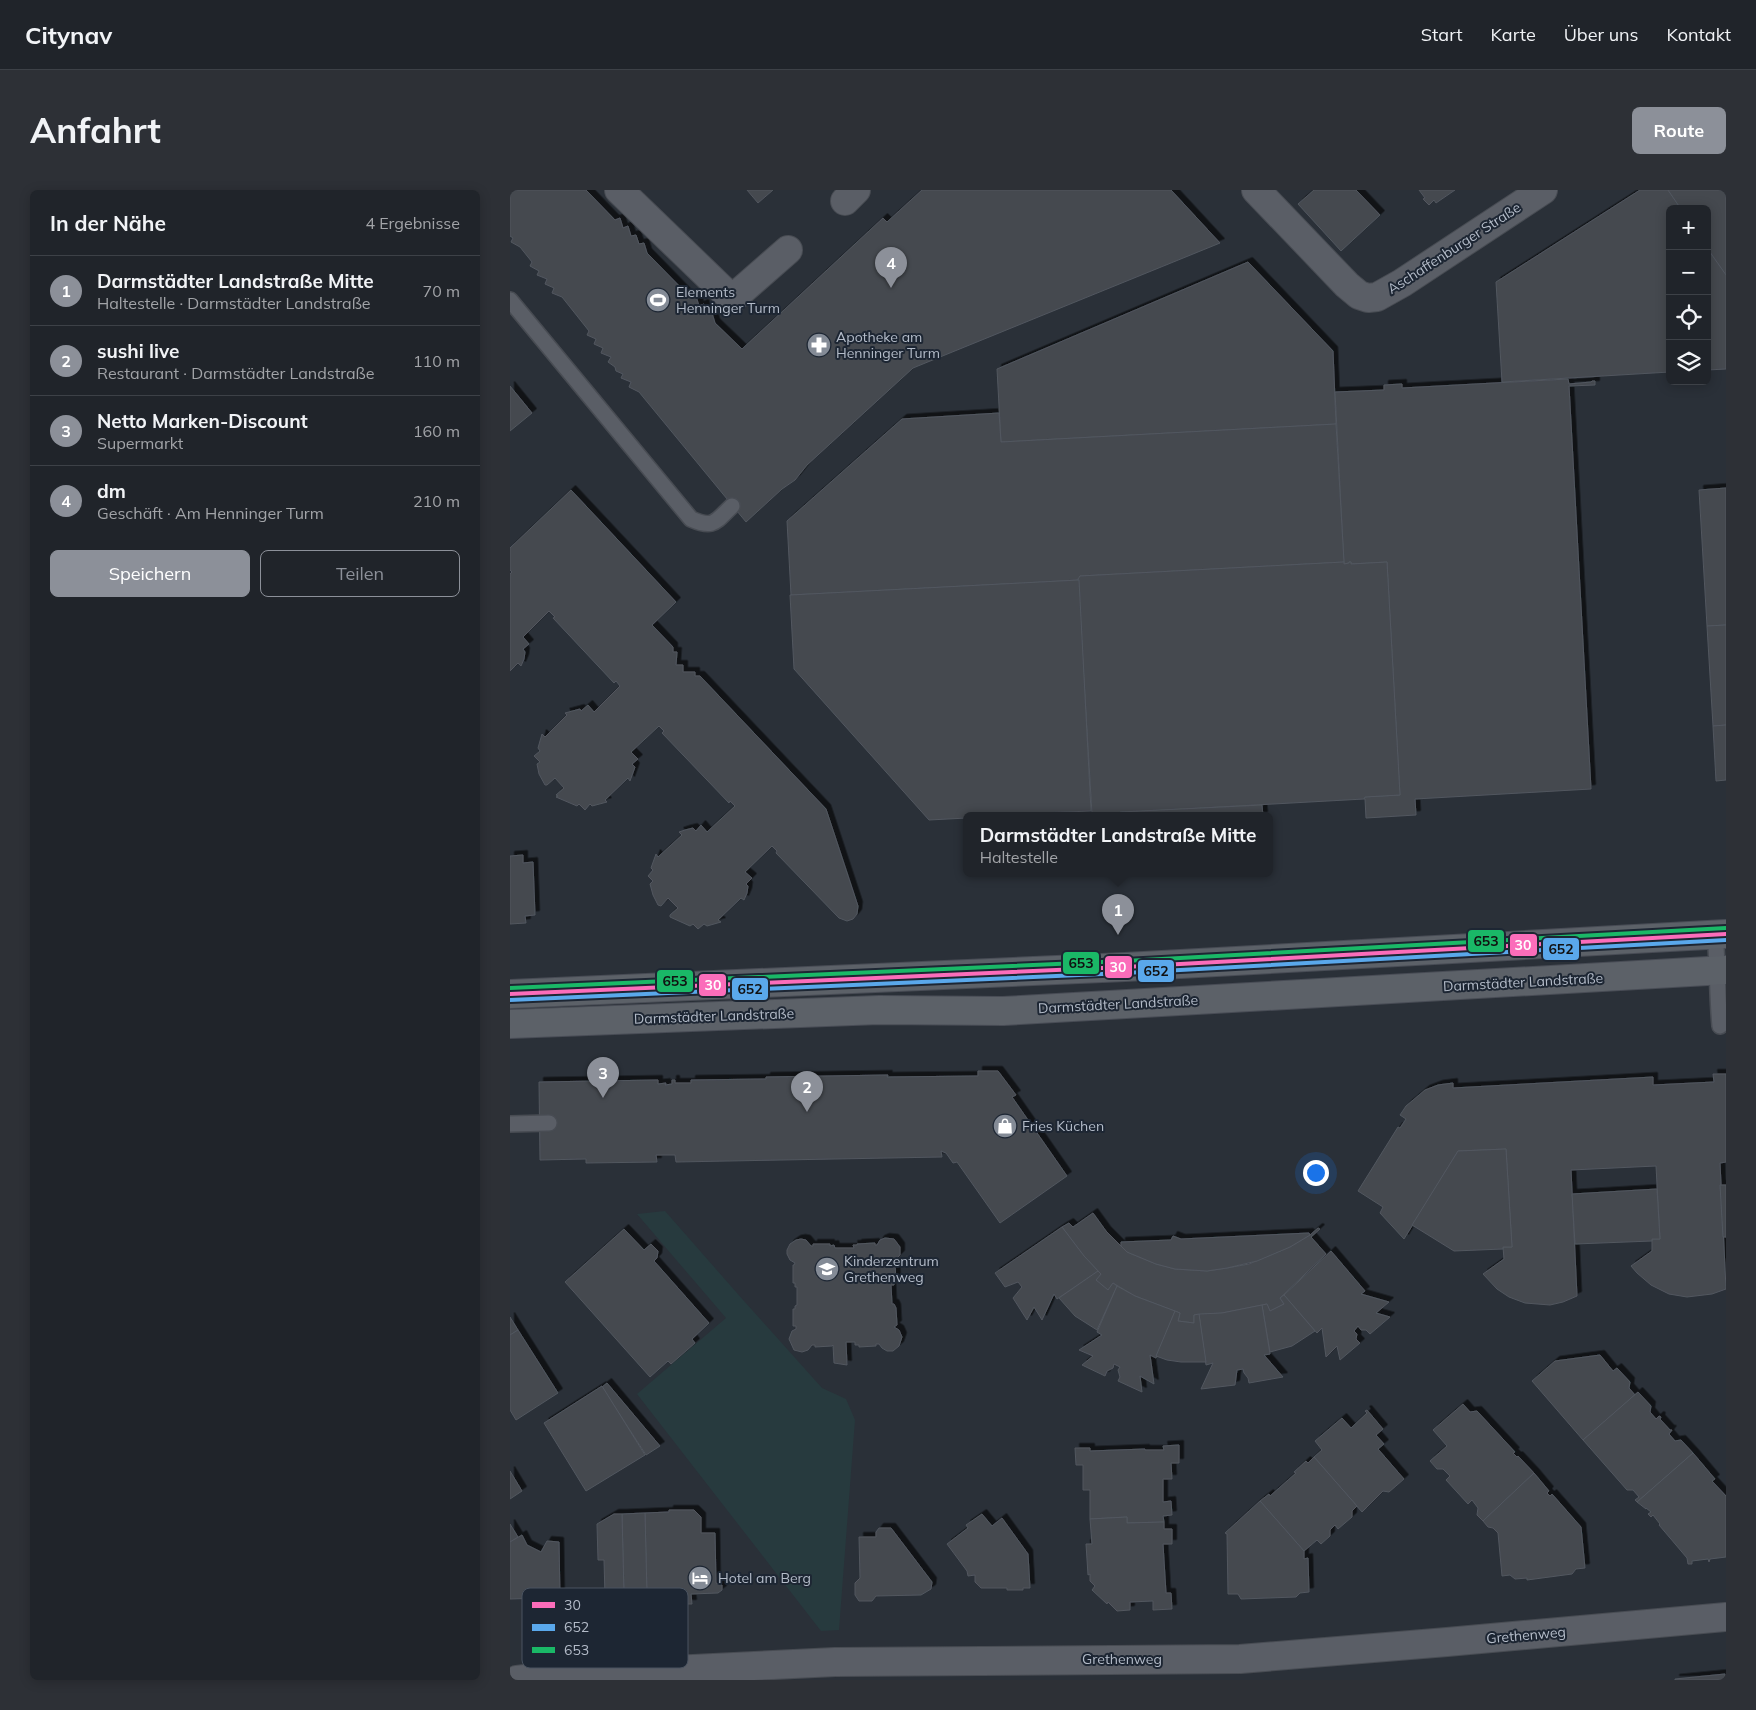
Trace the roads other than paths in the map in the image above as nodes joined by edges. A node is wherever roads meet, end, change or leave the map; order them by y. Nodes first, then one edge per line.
1 (619, 190) edge
2 (1256, 190) edge
3 (1543, 190) edge
4 (788, 250) dead end
5 (510, 300) edge
6 (732, 506) dead end
7 (1720, 934) edge
8 (1722, 971) edge
9 (510, 994) edge
10 (510, 1024) edge
11 (1720, 1026) dead end
12 (549, 1123) dead end
13 (510, 1124) edge
14 (1726, 1617) edge
15 (518, 1680) edge

1 - 4 street
2 - 3 street, Aschaffenburger Straße
5 - 6 lane
7 - 8 lane
7 - 9 main road
8 - 10 main road, Darmstädter Landstraße
8 - 11 lane
12 - 13 lane
14 - 15 street, Grethenweg

